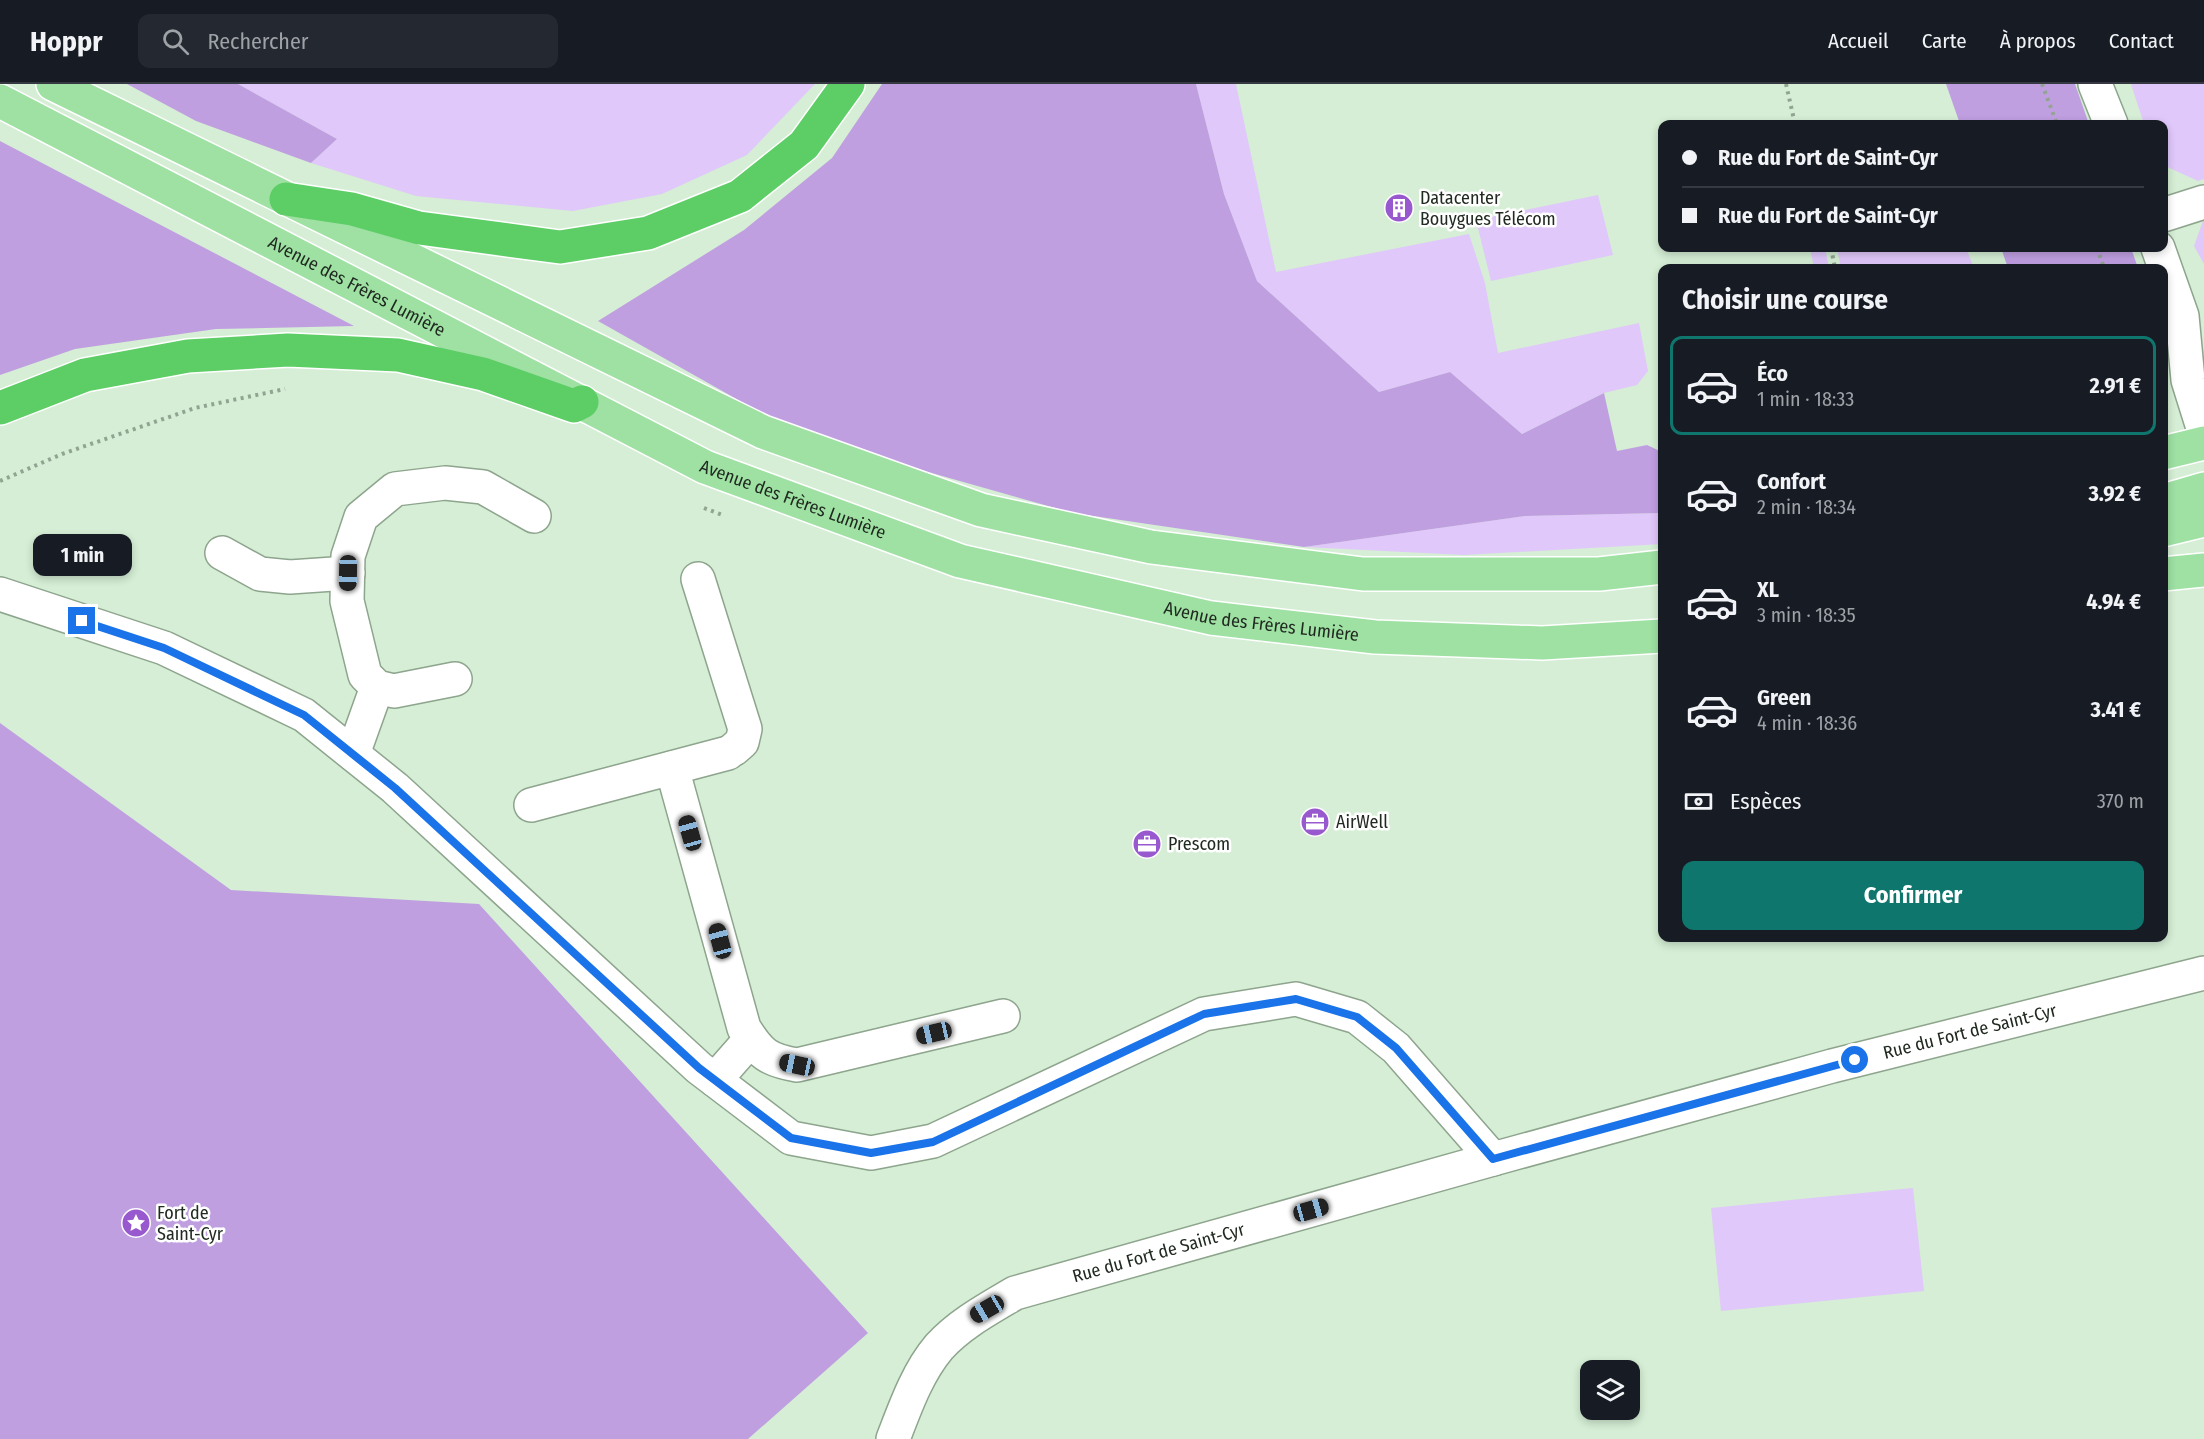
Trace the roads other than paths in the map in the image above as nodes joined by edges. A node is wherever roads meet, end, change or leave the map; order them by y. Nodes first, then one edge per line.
1 (53, 84) edge
2 (848, 84) edge
3 (2095, 84) edge
4 (0, 101) edge
5 (2109, 120) edge
6 (286, 199) junction
7 (2204, 202) edge
8 (2168, 213) edge
9 (2168, 271) edge
10 (2193, 327) edge
11 (582, 402) junction
12 (0, 408) edge
13 (2204, 431) edge
14 (2204, 443) edge
15 (2168, 452) edge
16 (2204, 489) edge
17 (2168, 500) edge
18 (534, 516) dead end
19 (2204, 520) edge
20 (2168, 529) edge
21 (222, 553) dead end
22 (1658, 567) edge
23 (2204, 570) edge
24 (348, 573) junction
25 (2168, 574) edge
26 (698, 579) dead end
27 (0, 594) edge
28 (1658, 636) edge
29 (455, 679) dead end
30 (377, 687) junction
31 (353, 754) junction
32 (672, 768) junction
33 (531, 804) dead end
34 (2204, 973) edge
35 (1003, 1016) dead end
36 (751, 1039) junction
37 (715, 1080) junction
38 (1493, 1159) junction
39 (893, 1439) edge

1 - 6 main road
2 - 6 highway
3 - 5 street
4 - 11 main road, Avenue des Frères Lumière
6 - 22 main road
7 - 8 street
9 - 10 street
10 - 13 street
11 - 12 highway
11 - 28 main road, Avenue des Frères Lumière
14 - 15 main road
16 - 17 main road
18 - 24 street
19 - 20 main road
21 - 24 street
23 - 25 main road
24 - 30 street
26 - 32 street
27 - 31 street
29 - 30 street
30 - 31 street
31 - 37 street
32 - 33 street
32 - 36 street
34 - 38 street, Rue du Fort de Saint-Cyr
35 - 36 street
36 - 37 street
37 - 38 street
38 - 39 street, Rue du Fort de Saint-Cyr

